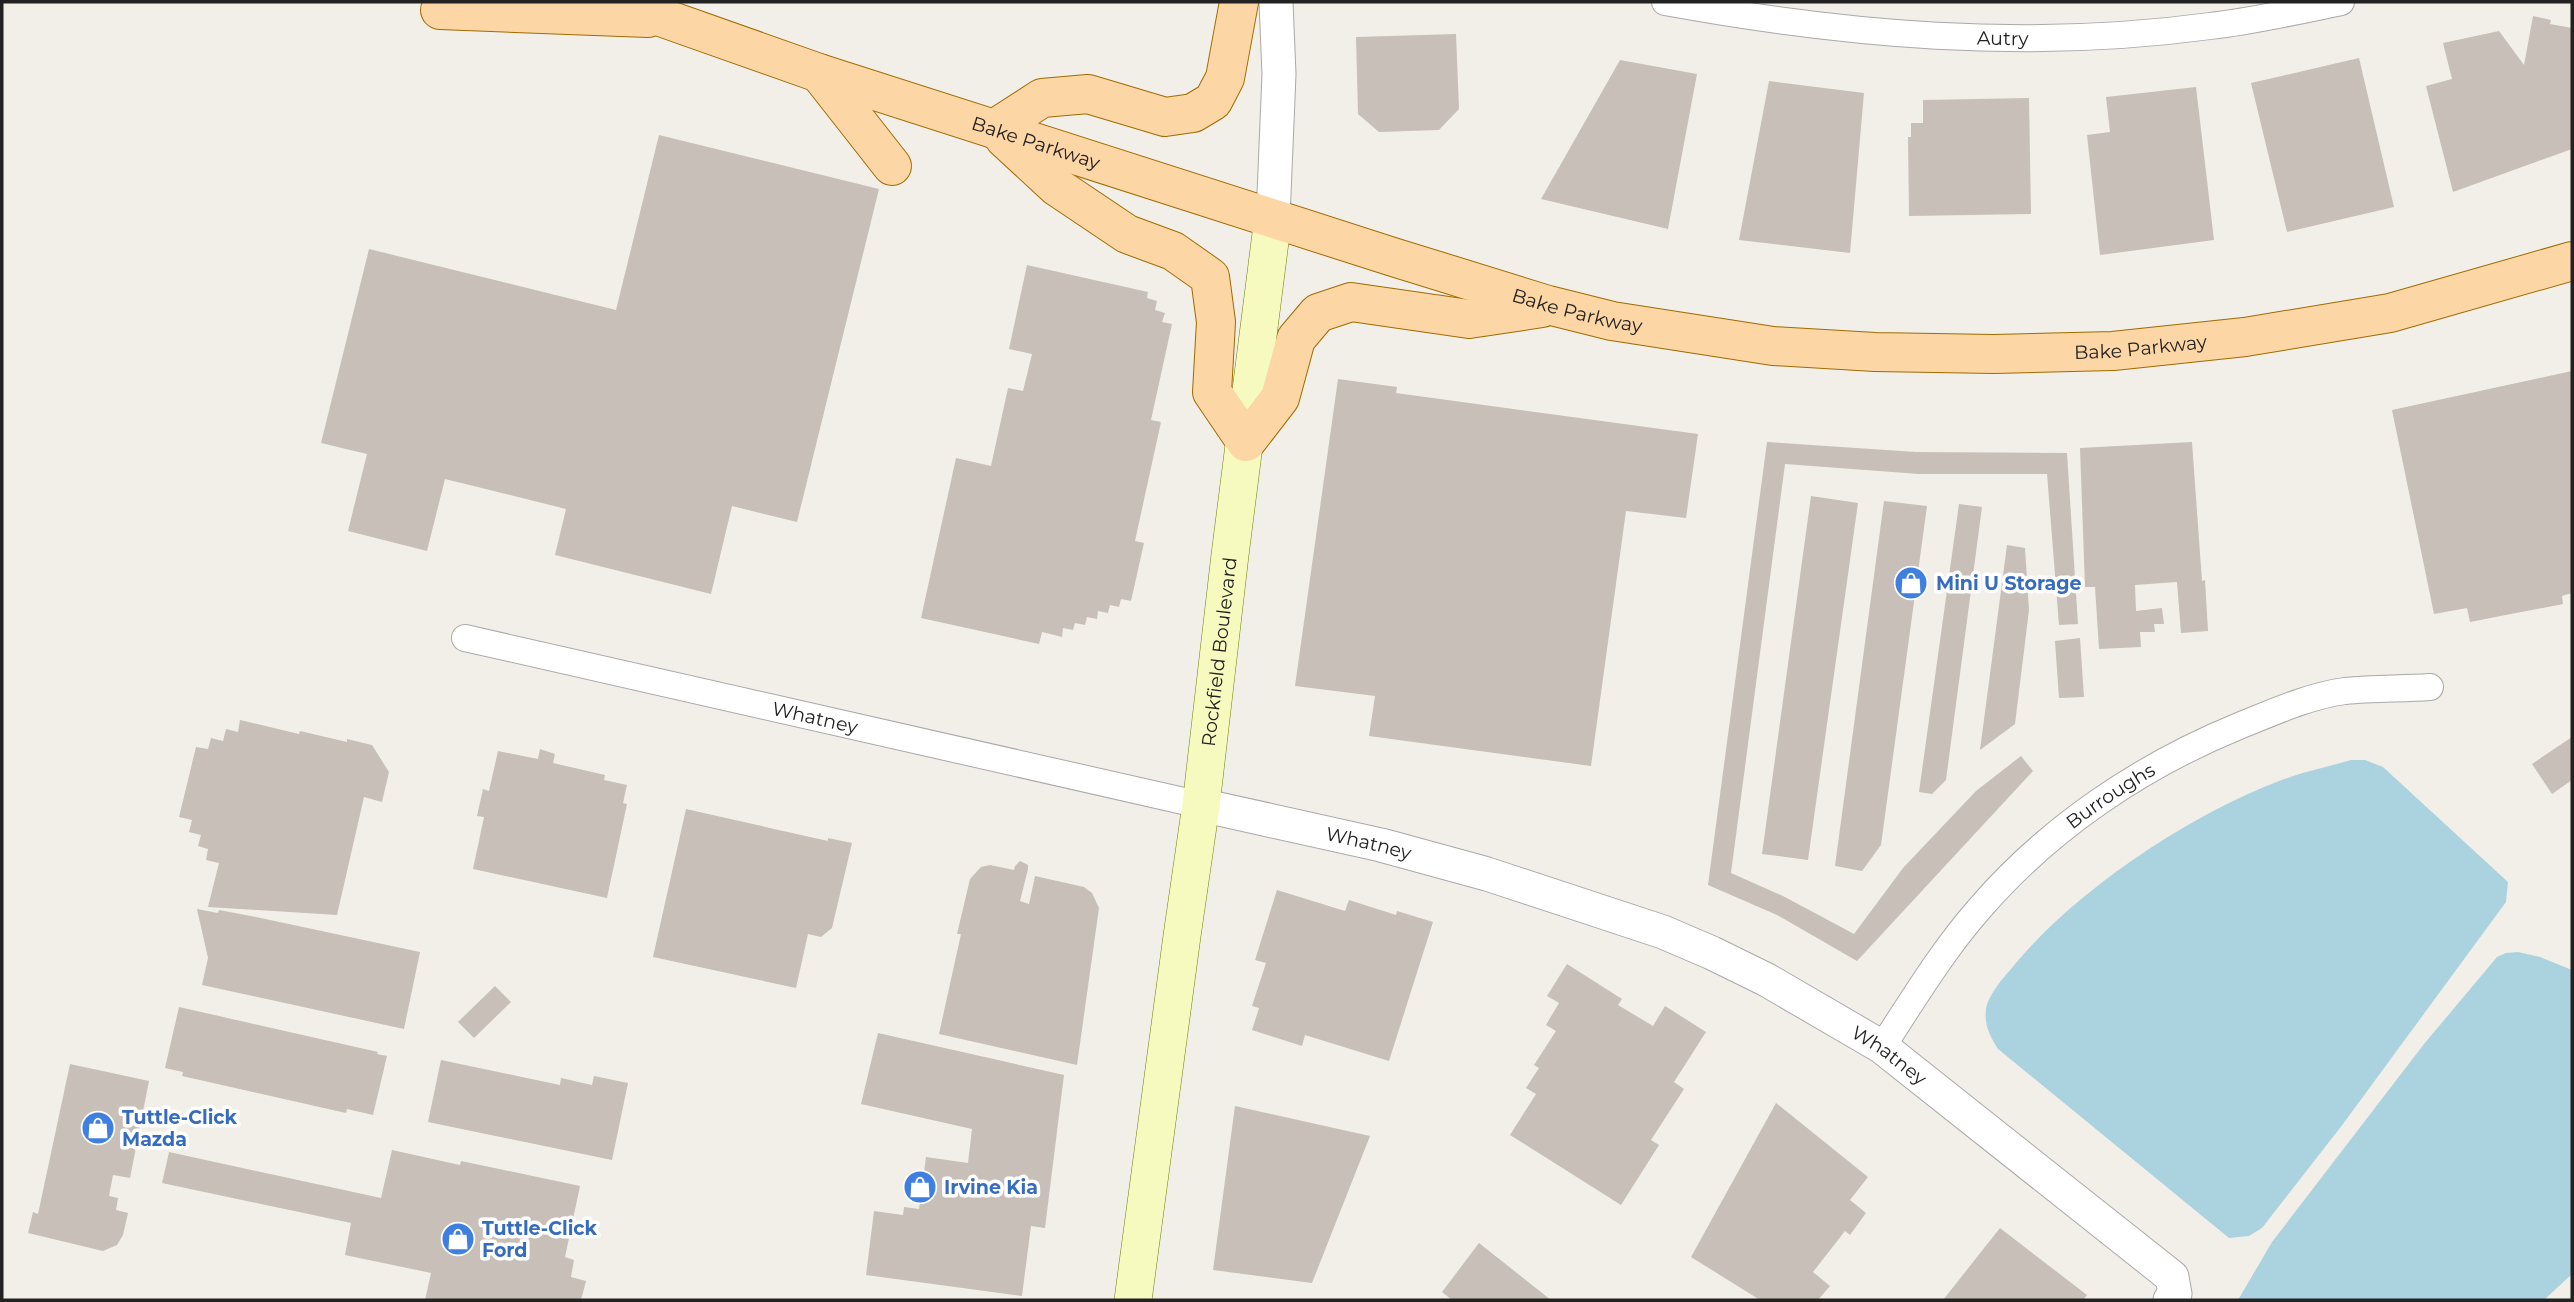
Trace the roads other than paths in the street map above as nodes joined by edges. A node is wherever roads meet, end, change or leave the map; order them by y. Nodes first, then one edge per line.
1 (618, 2) edge
2 (1239, 2) edge
3 (1276, 2) edge
4 (1665, 2) edge
5 (2341, 2) edge
6 (440, 10) dead end
7 (669, 18) junction
8 (819, 73) junction
9 (994, 130) junction
10 (892, 166) dead end
11 (1273, 218) junction
12 (2572, 261) edge
13 (1554, 306) junction
14 (1246, 442) junction
15 (465, 638) dead end
16 (2430, 687) dead end
17 (1202, 805) junction
18 (1882, 1047) junction
19 (2171, 1289) edge
20 (1133, 1300) edge

1 - 7 main road, Bake Parkway
2 - 9 main road
3 - 11 street, Rockfield Boulevard
4 - 5 street, Autry
6 - 7 main road
7 - 8 main road, Bake Parkway
8 - 9 main road, Bake Parkway
8 - 10 main road
9 - 11 main road, Bake Parkway
9 - 14 main road
11 - 13 main road, Bake Parkway
11 - 14 main road, Rockfield Boulevard
12 - 13 main road, Bake Parkway
13 - 14 main road
14 - 17 main road, Rockfield Boulevard
15 - 17 street, Whatney
16 - 18 street, Burroughs
17 - 18 street, Whatney
17 - 20 main road, Rockfield Boulevard
18 - 19 street, Whatney

